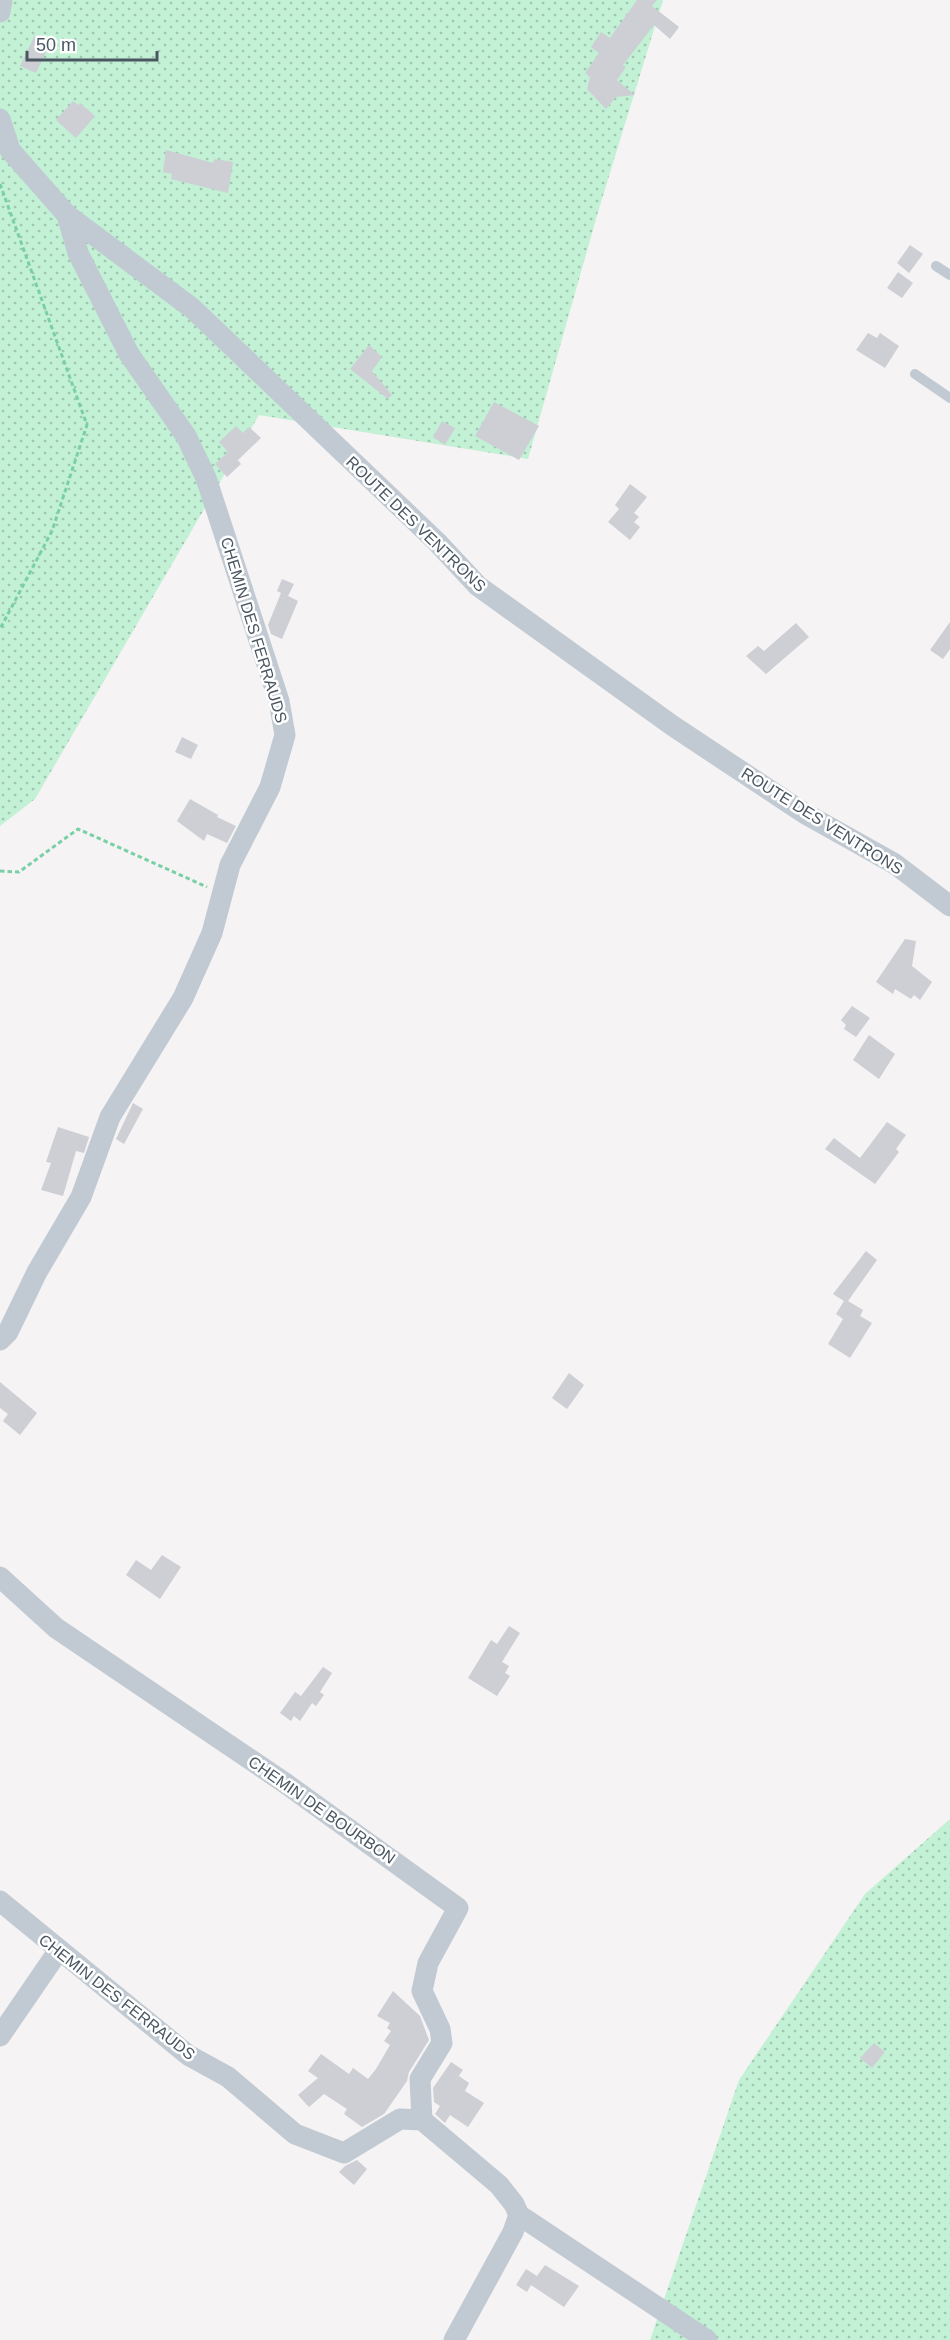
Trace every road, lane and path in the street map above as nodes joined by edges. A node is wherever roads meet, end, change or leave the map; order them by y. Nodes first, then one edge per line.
1 (2, 0) edge
2 (0, 12) edge
3 (0, 119) edge
4 (0, 184) edge
5 (66, 215) junction
6 (936, 266) dead end
7 (950, 275) edge
8 (915, 374) dead end
9 (950, 398) edge
10 (0, 629) edge
11 (0, 870) edge
12 (222, 894) junction
13 (950, 906) edge
14 (0, 1340) edge
15 (0, 1577) edge
16 (0, 1901) edge
17 (59, 1950) junction
18 (0, 2036) edge
19 (422, 2120) junction
20 (519, 2215) junction
21 (454, 2340) edge
22 (706, 2340) edge

1 - 2 street
3 - 5 street, ROUTE DES VENTRONS
4 - 10 path
5 - 12 street, CHEMIN DES FERRAUDS
5 - 13 street, ROUTE DES VENTRONS
6 - 7 lane
8 - 9 lane
11 - 12 path
12 - 14 street, CHEMIN DES FERRAUDS
15 - 19 street, CHEMIN DE BOURBON
16 - 17 street, CHEMIN DES FERRAUDS
17 - 18 street
17 - 19 street, CHEMIN DES FERRAUDS
19 - 20 street
20 - 21 street
20 - 22 street

